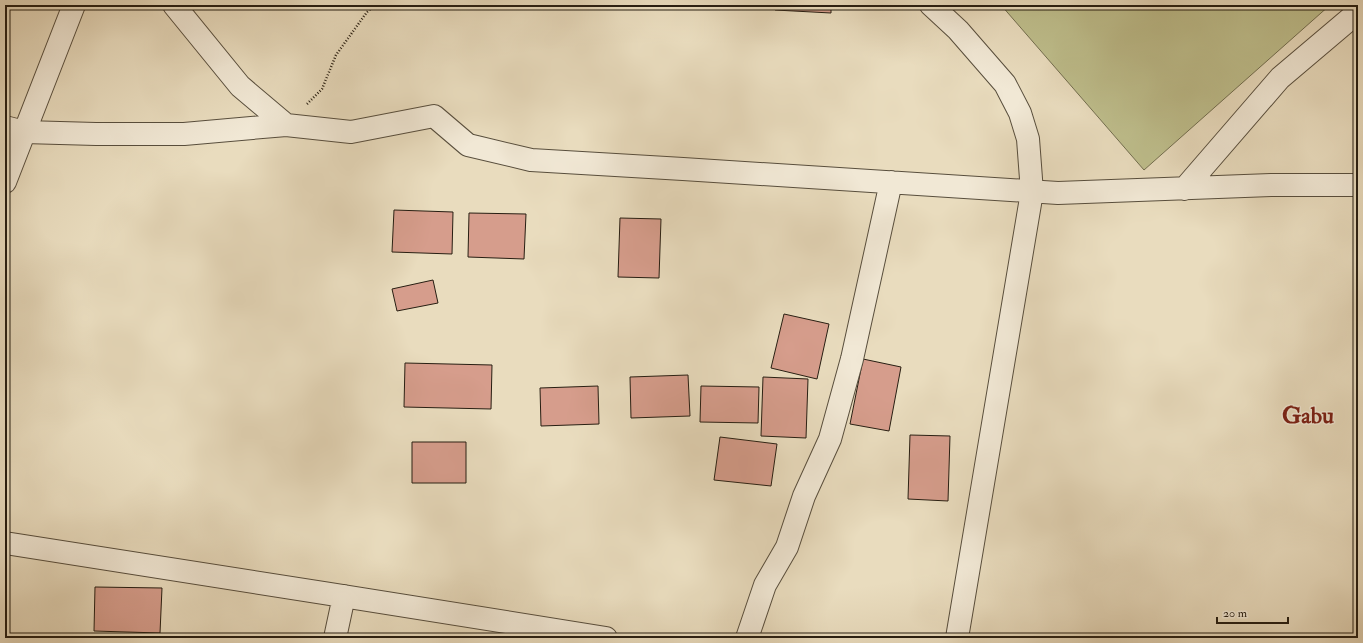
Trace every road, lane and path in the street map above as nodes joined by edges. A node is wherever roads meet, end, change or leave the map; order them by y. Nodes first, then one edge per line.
1 (74, 5) edge
2 (174, 5) edge
3 (375, 5) edge
4 (931, 5) edge
5 (1358, 12) edge
6 (286, 125) junction
7 (14, 129) edge
8 (5, 182) edge
9 (891, 182) junction
10 (1358, 185) edge
11 (1184, 189) junction
12 (1032, 192) junction
13 (5, 543) edge
14 (344, 596) junction
15 (335, 638) edge
16 (606, 638) edge
17 (747, 638) edge
18 (957, 638) edge

1 - 7 street
2 - 6 street
3 - 6 path
4 - 12 street
5 - 11 street
6 - 7 street
6 - 9 street
7 - 8 street
9 - 12 street
9 - 17 street
10 - 11 street
11 - 12 street
12 - 18 street
13 - 14 street
14 - 15 street
14 - 16 street

